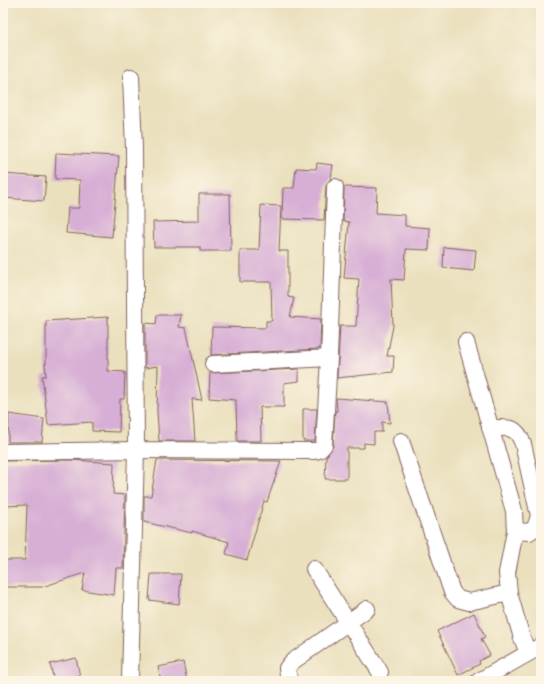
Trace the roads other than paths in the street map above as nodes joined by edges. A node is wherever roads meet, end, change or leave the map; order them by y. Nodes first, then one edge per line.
1 (132, 77) dead end
2 (335, 187) dead end
3 (466, 342) dead end
4 (330, 358) junction
5 (214, 364) dead end
6 (490, 428) junction
7 (401, 441) dead end
8 (136, 450) junction
9 (3, 452) edge
10 (515, 532) junction
11 (314, 569) dead end
12 (509, 593) junction
13 (367, 608) dead end
14 (347, 622) junction
15 (534, 650) edge
16 (380, 672) dead end
17 (130, 681) edge
18 (289, 681) edge
19 (479, 681) edge

1 - 8 street
2 - 4 street
3 - 6 street
4 - 5 street
4 - 8 street
6 - 10 street
6 - 10 street
7 - 12 street
8 - 9 street
8 - 17 street
10 - 12 street
11 - 14 street
12 - 15 street
13 - 14 street
14 - 16 street
14 - 18 street
15 - 19 street

